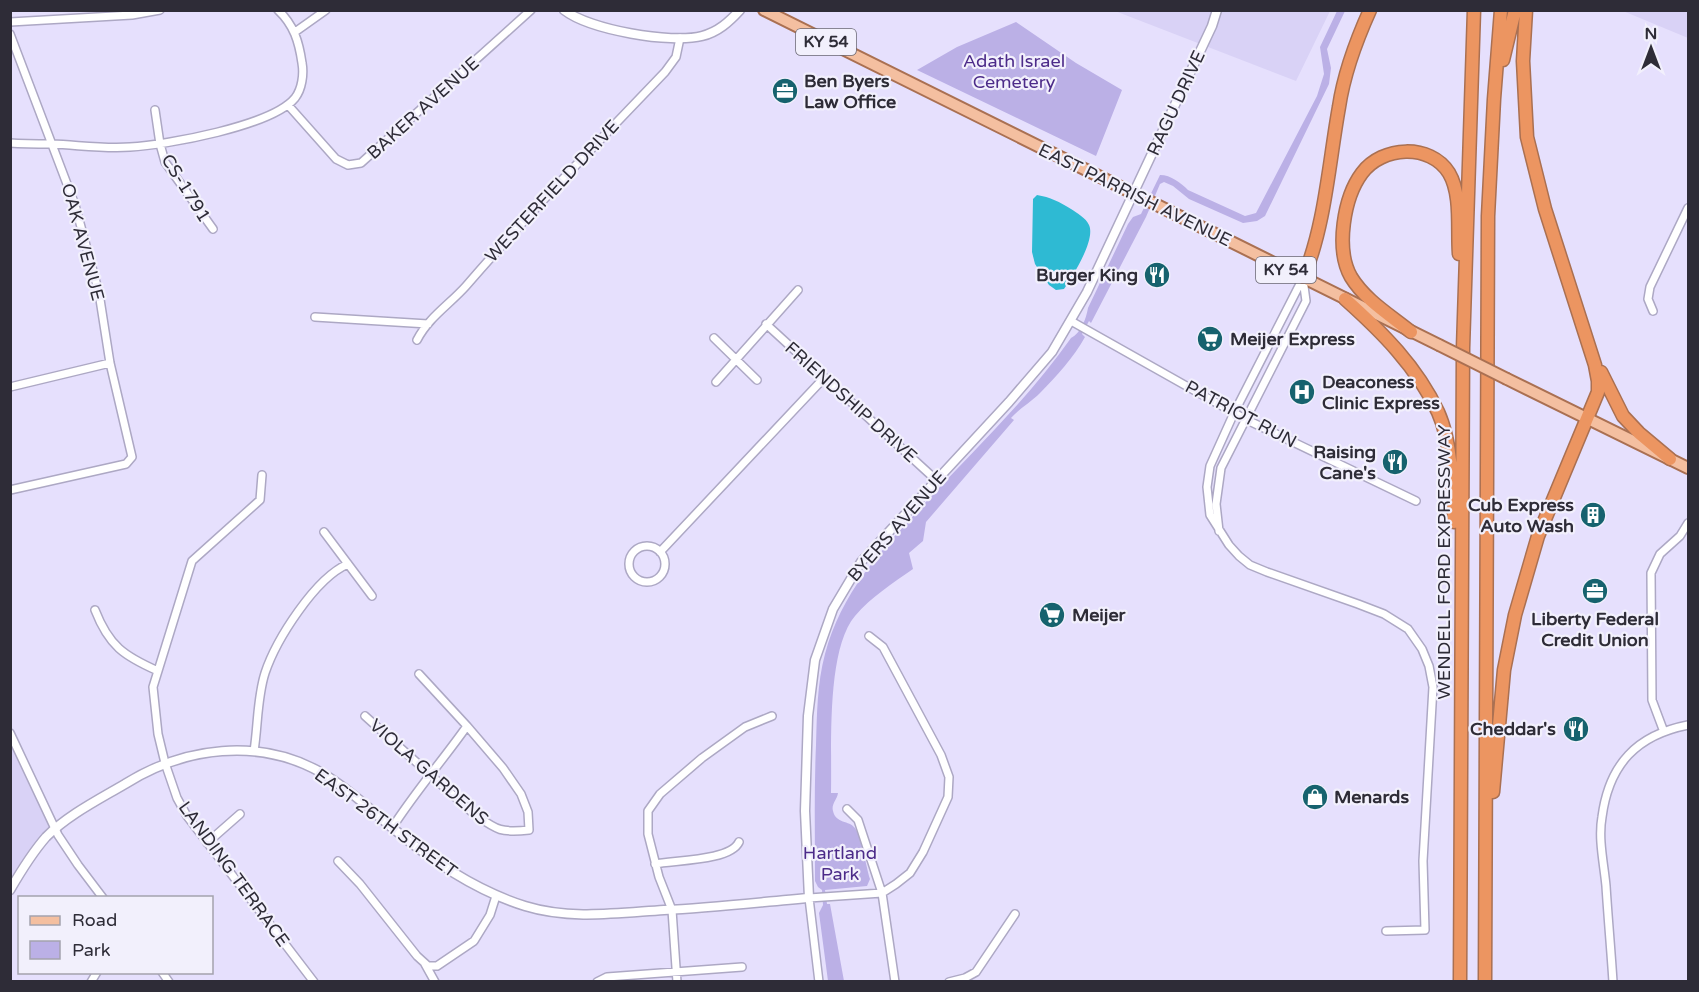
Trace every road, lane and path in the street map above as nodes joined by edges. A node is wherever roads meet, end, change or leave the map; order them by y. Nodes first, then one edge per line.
1 (160, 10) edge
2 (278, 10) edge
3 (326, 10) edge
4 (531, 10) edge
5 (564, 10) edge
6 (740, 10) edge
7 (764, 10) edge
8 (1217, 10) edge
9 (1370, 10) edge
10 (1474, 10) edge
11 (1501, 10) edge
12 (1515, 10) edge
13 (1526, 10) edge
14 (10, 22) edge
15 (295, 32) junction
16 (10, 34) edge
17 (680, 38) junction
18 (10, 58) edge
19 (20, 58) junction
20 (1494, 99) junction
21 (288, 105) junction
22 (156, 110) dead end
23 (10, 143) edge
24 (52, 144) junction
25 (160, 144) junction
26 (1134, 194) junction
27 (1689, 208) edge
28 (213, 229) dead end
29 (1303, 278) junction
30 (798, 290) dead end
31 (1345, 299) junction
32 (1653, 311) dead end
33 (315, 317) dead end
34 (1071, 321) junction
35 (428, 324) junction
36 (766, 324) junction
37 (1411, 332) junction
38 (714, 338) dead end
39 (417, 340) dead end
40 (1462, 348) junction
41 (1591, 352) junction
42 (735, 359) junction
43 (110, 363) junction
44 (824, 378) junction
45 (757, 380) dead end
46 (716, 382) dead end
47 (10, 387) edge
48 (1234, 413) junction
49 (1587, 418) junction
50 (1245, 419) junction
51 (1670, 459) junction
52 (1689, 468) edge
53 (262, 475) dead end
54 (935, 479) junction
55 (10, 490) edge
56 (1416, 501) dead end
57 (1689, 523) edge
58 (1220, 531) junction
59 (324, 532) dead end
60 (660, 552) junction
61 (348, 564) junction
62 (372, 597) dead end
63 (95, 610) dead end
64 (869, 636) dead end
65 (1462, 644) junction
66 (158, 672) junction
67 (419, 674) dead end
68 (365, 716) dead end
69 (772, 716) dead end
70 (1689, 725) edge
71 (467, 726) junction
72 (1664, 732) junction
73 (10, 733) edge
74 (254, 751) junction
75 (165, 763) junction
76 (432, 775) junction
77 (847, 809) dead end
78 (240, 814) dead end
79 (392, 828) junction
80 (55, 829) junction
81 (739, 842) dead end
82 (207, 843) junction
83 (338, 861) dead end
84 (655, 864) junction
85 (10, 890) edge
86 (882, 892) junction
87 (1485, 892) junction
88 (102, 896) edge
89 (496, 896) junction
90 (808, 898) junction
91 (672, 910) junction
92 (1015, 914) dead end
93 (1386, 931) dead end
94 (424, 964) junction
95 (742, 967) dead end
96 (676, 973) junction
97 (314, 981) edge
98 (435, 981) edge
99 (597, 981) edge
100 (677, 981) edge
101 (819, 981) edge
102 (895, 981) edge
103 (949, 981) edge
104 (1461, 981) edge
105 (1485, 981) edge
106 (1613, 981) edge

1 - 14 street
2 - 15 street
3 - 15 street
4 - 21 street, BAKER AVENUE
5 - 17 street
6 - 17 street
7 - 26 main road, EAST PARRISH AVENUE / KY 54
8 - 26 street, RAGU DRIVE
9 - 29 highway
10 - 40 highway, WENDELL FORD EXPRESSWAY
11 - 20 highway
12 - 20 highway
13 - 41 highway
15 - 21 street
16 - 19 street, OAK AVENUE
17 - 35 street, WESTERFIELD DRIVE
18 - 19 street
19 - 24 street, OAK AVENUE
20 - 87 highway
21 - 25 street
22 - 25 street, CS-1791
23 - 24 street
24 - 25 street
24 - 43 street, OAK AVENUE
25 - 28 street, CS-1791
26 - 29 main road, EAST PARRISH AVENUE / KY 54
26 - 34 street, BYERS AVENUE
27 - 32 street
29 - 31 main road, EAST PARRISH AVENUE / KY 54
29 - 48 street
29 - 50 street
30 - 36 street
31 - 37 main road, EAST PARRISH AVENUE / KY 54
31 - 65 highway
33 - 35 street
34 - 48 street, PATRIOT RUN
34 - 54 street, BYERS AVENUE
35 - 39 street, WESTERFIELD DRIVE
36 - 42 street
36 - 44 street, FRIENDSHIP DRIVE
37 - 40 highway
37 - 49 main road, EAST PARRISH AVENUE / KY 54, bridge
38 - 42 street
40 - 65 highway, WENDELL FORD EXPRESSWAY
41 - 49 highway
41 - 51 highway
42 - 45 street
42 - 46 street
43 - 47 street
43 - 55 street, OAK AVENUE
44 - 54 street, FRIENDSHIP DRIVE
44 - 60 street
48 - 50 street, PATRIOT RUN
48 - 58 street
49 - 51 main road, KY 54
49 - 87 highway
50 - 56 street, PATRIOT RUN
50 - 58 street
51 - 52 main road, KY 54
53 - 66 street, LANDING TERRACE
54 - 90 street, BYERS AVENUE
57 - 72 street
58 - 93 street
59 - 61 street
60 - 60 street
61 - 62 street
61 - 74 street
63 - 66 street
64 - 86 street
65 - 104 highway, WENDELL FORD EXPRESSWAY
66 - 75 street, LANDING TERRACE
67 - 71 street
68 - 76 street, VIOLA GARDENS
69 - 84 street
70 - 72 street
71 - 76 street
71 - 76 street, VIOLA GARDENS
72 - 106 street
73 - 80 street
74 - 75 street, EAST 26TH STREET
74 - 79 street, EAST 26TH STREET
75 - 80 street, EAST 26TH STREET
75 - 82 street, LANDING TERRACE
76 - 79 street
77 - 86 street
78 - 82 street
79 - 89 street, EAST 26TH STREET
80 - 85 street, EAST 26TH STREET
80 - 88 street
81 - 84 street
82 - 97 street, LANDING TERRACE
83 - 94 street
84 - 91 street
86 - 90 street
86 - 102 street
87 - 105 highway
89 - 91 street, EAST 26TH STREET
89 - 94 street
90 - 91 street, EAST 26TH STREET
90 - 101 street, BYERS AVENUE
91 - 96 street
92 - 103 street
94 - 98 street
95 - 96 street
96 - 99 street
96 - 100 street

